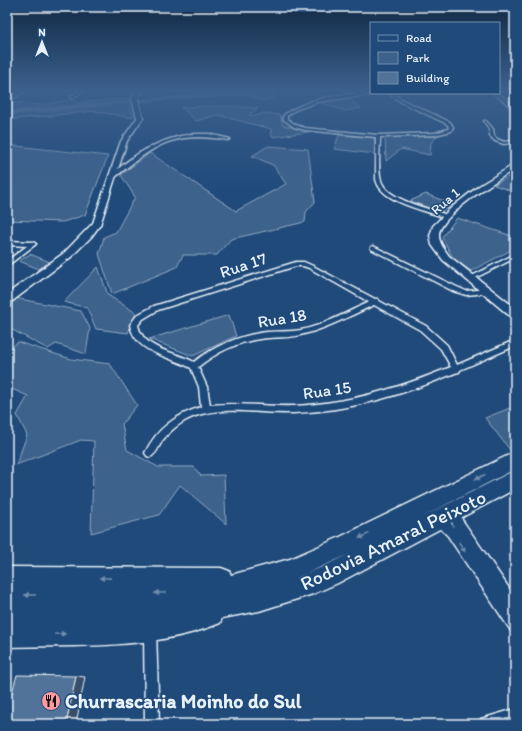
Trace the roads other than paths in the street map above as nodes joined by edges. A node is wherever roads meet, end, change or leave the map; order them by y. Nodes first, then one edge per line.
1 (136, 124) edge
2 (292, 124) edge
3 (450, 124) edge
4 (487, 124) edge
5 (378, 136) junction
6 (228, 139) dead end
7 (515, 141) edge
8 (515, 166) edge
9 (112, 177) junction
10 (445, 216) junction
11 (7, 243) edge
12 (373, 248) dead end
13 (515, 256) edge
14 (7, 264) edge
15 (470, 278) junction
16 (488, 291) junction
17 (7, 299) edge
18 (376, 301) junction
19 (515, 314) edge
20 (515, 344) edge
21 (194, 366) junction
22 (456, 370) junction
23 (206, 409) junction
24 (150, 453) dead end
25 (515, 460) edge
26 (515, 479) edge
27 (456, 510) junction
28 (435, 521) junction
29 (270, 575) junction
30 (7, 578) edge
31 (7, 596) edge
32 (240, 605) junction
33 (515, 607) edge
34 (7, 614) edge
35 (515, 626) edge
36 (150, 628) junction
37 (7, 636) edge
38 (515, 716) edge
39 (152, 724) edge
40 (486, 724) edge

1 - 9 main road
2 - 5 street
3 - 5 street
4 - 7 street
5 - 10 street
6 - 9 street
8 - 10 street, Rua 1
9 - 17 main road
10 - 15 street, Rua 1
11 - 14 street
12 - 16 street
13 - 15 street
15 - 16 street, Rua 1
16 - 19 street, Rua 1
18 - 21 street, Rua 18
18 - 21 street, Rua 17
18 - 22 street, Rua 17
20 - 22 street, Rua 15
21 - 23 street
22 - 23 street, Rua 15
23 - 24 street, Rua 15
25 -> 29 highway, Rodovia Amaral Peixoto
26 - 27 highway, Rodovia Amaral Peixoto
27 - 28 highway, Rodovia Amaral Peixoto
27 - 33 street
28 - 32 highway, Rodovia Amaral Peixoto
28 -> 35 street
29 -> 30 highway
29 -> 31 highway, Rodovia Amaral Peixoto
32 - 34 highway, Rodovia Amaral Peixoto
32 - 36 highway
37 -> 36 highway
36 - 39 street
38 - 40 street

